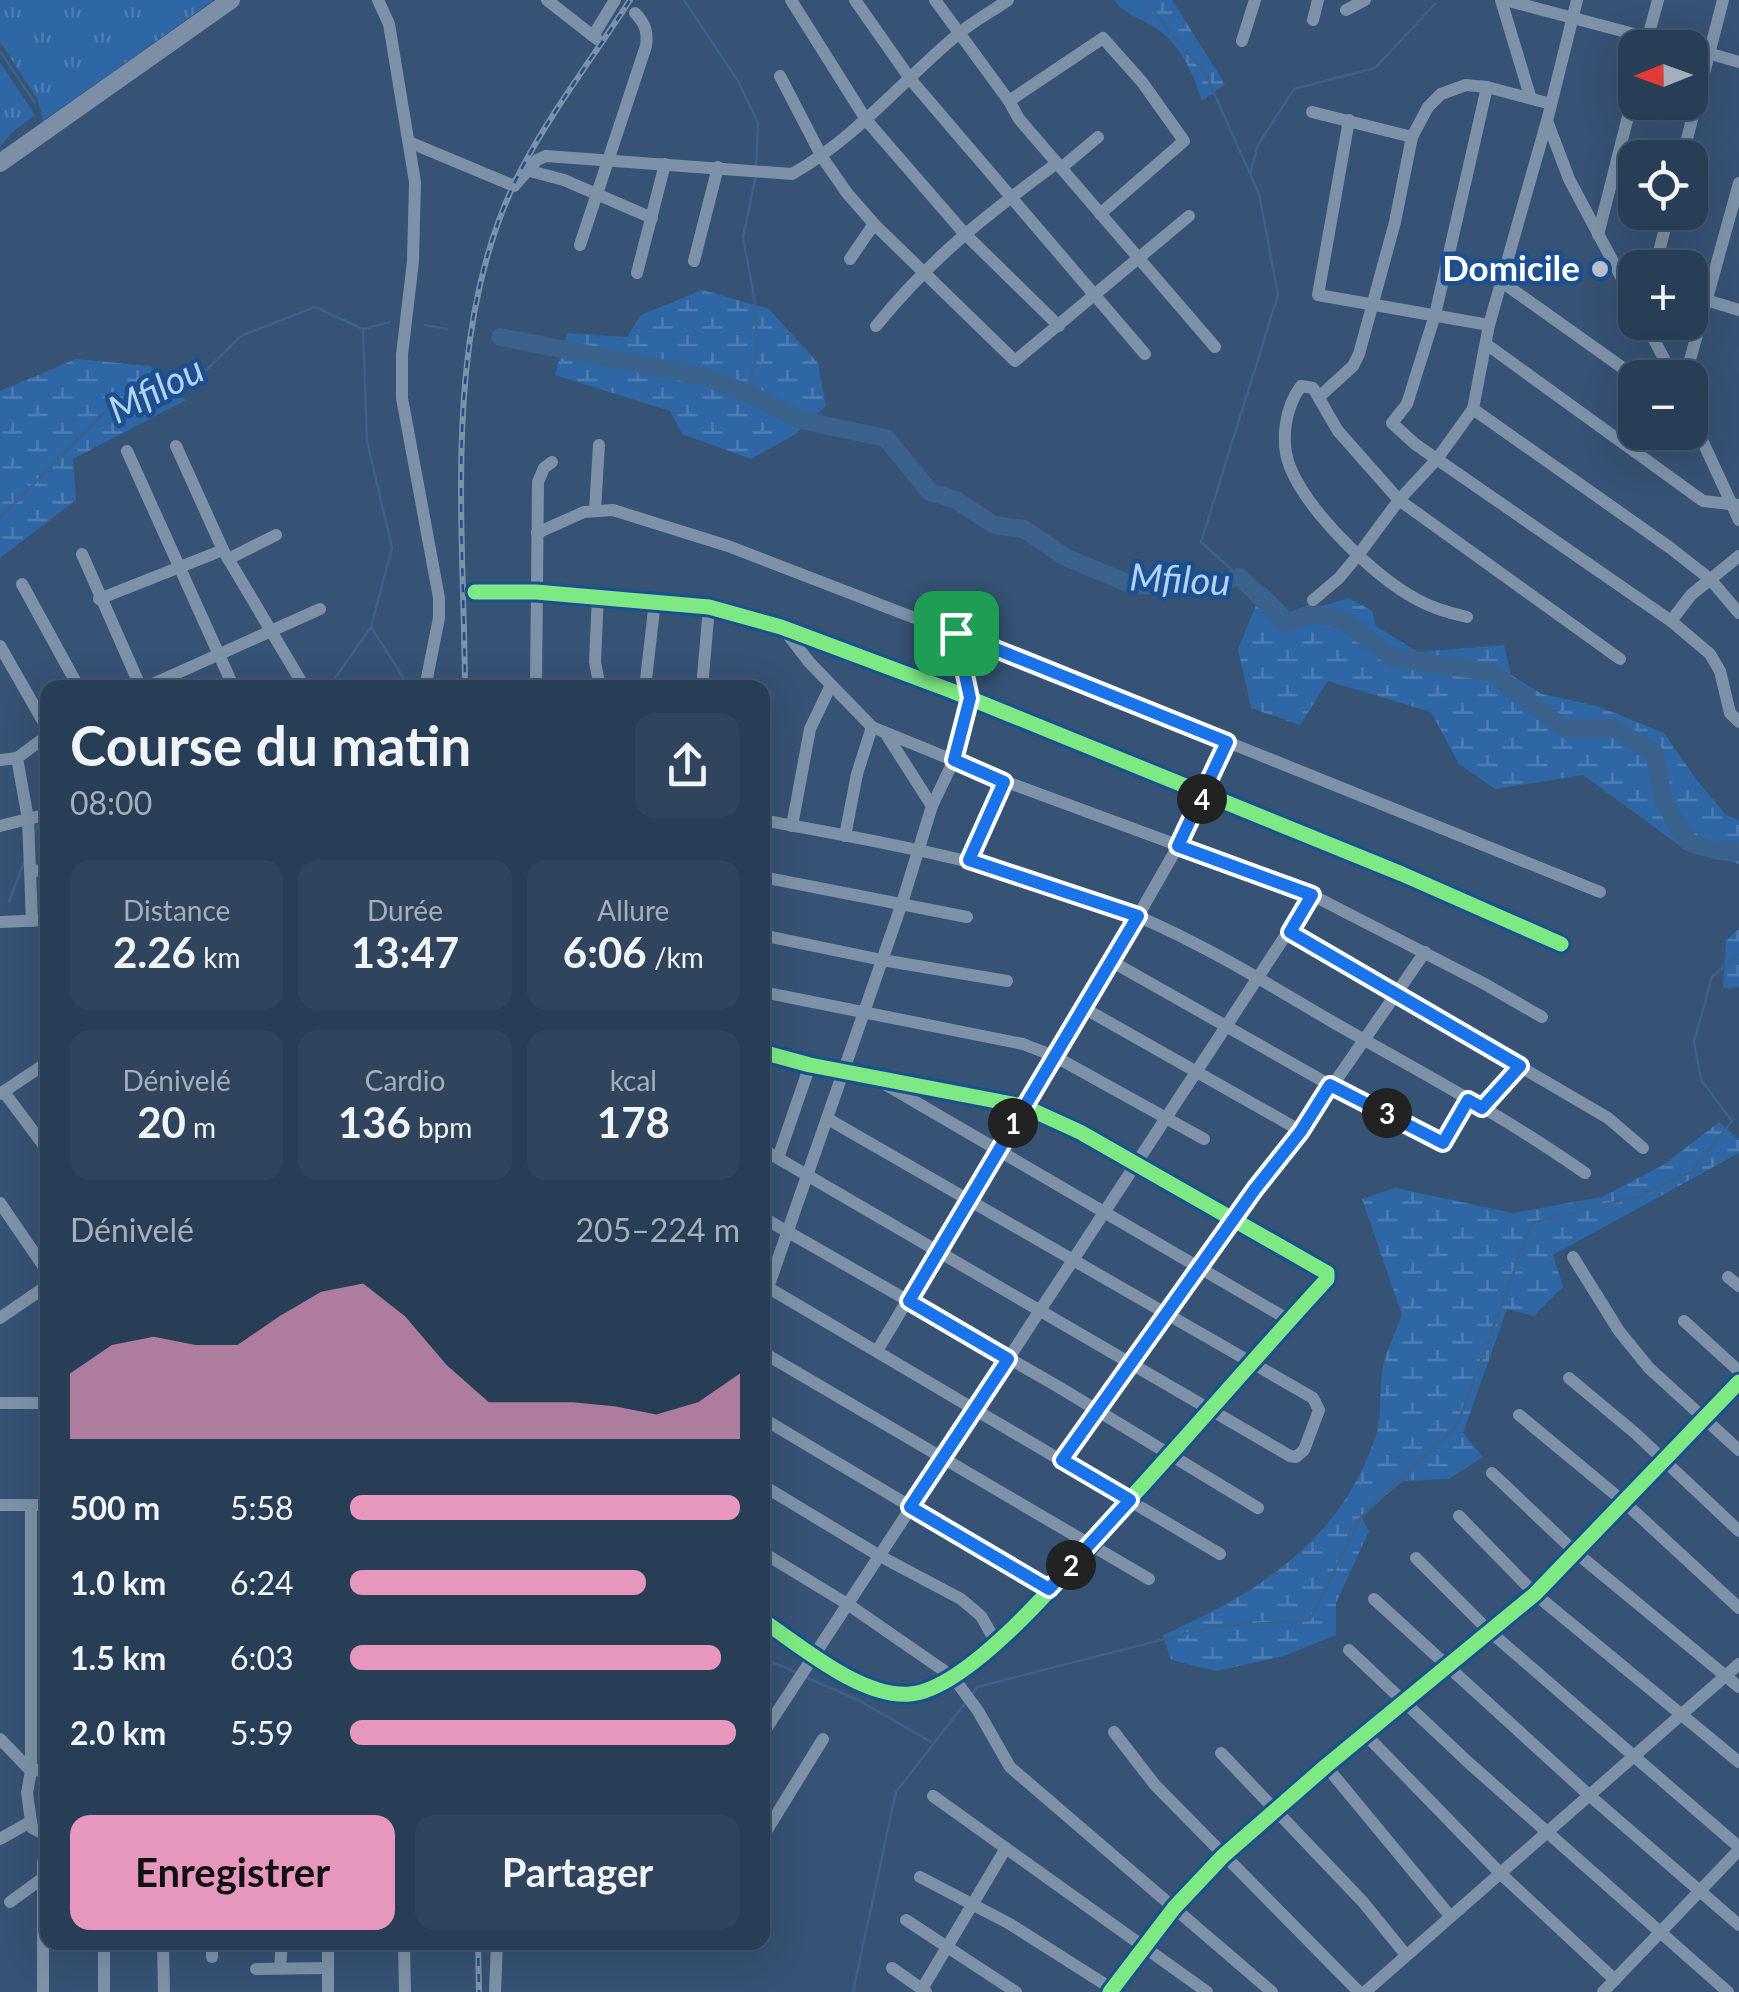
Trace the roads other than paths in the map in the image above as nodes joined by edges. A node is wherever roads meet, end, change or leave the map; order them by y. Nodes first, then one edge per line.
1 (231, 0) edge
2 (378, 0) edge
3 (391, 0) edge
4 (547, 0) edge
5 (615, 0) edge
6 (791, 0) edge
7 (855, 0) edge
8 (934, 0) edge
9 (1008, 0) edge
10 (1255, 0) edge
11 (1318, 0) edge
12 (1365, 0) edge
13 (1503, 0) edge
14 (1577, 0) edge
15 (1658, 0) edge
16 (1722, 0) edge
17 (1346, 10) dead end
18 (635, 12) dead end
19 (1572, 17) junction
20 (1314, 20) dead end
21 (389, 24) junction
22 (1650, 30) edge
23 (1618, 32) edge
24 (957, 34) junction
25 (1242, 42) dead end
26 (1709, 54) junction
27 (1739, 62) edge
28 (780, 76) dead end
29 (911, 80) junction
30 (1487, 87) junction
31 (1530, 96) junction
32 (1009, 101) junction
33 (1551, 104) junction
34 (1312, 112) dead end
35 (1349, 120) junction
36 (1627, 120) edge
37 (1547, 121) junction
38 (866, 122) junction
39 (1412, 136) junction
40 (1098, 137) dead end
41 (1687, 140) edge
42 (409, 142) junction
43 (822, 157) junction
44 (608, 160) junction
45 (0, 163) edge
46 (665, 164) junction
47 (1059, 166) junction
48 (718, 168) junction
49 (530, 171) junction
50 (1739, 183) edge
51 (597, 194) junction
52 (1010, 198) junction
53 (1100, 214) junction
54 (1189, 216) dead end
55 (652, 218) junction
56 (874, 224) junction
57 (964, 233) junction
58 (1598, 234) junction
59 (580, 245) dead end
60 (1140, 258) junction
61 (850, 259) dead end
62 (694, 261) dead end
63 (1618, 269) edge
64 (924, 270) junction
65 (636, 273) dead end
66 (1502, 282) junction
67 (1096, 296) junction
68 (1708, 296) edge
69 (1708, 300) edge
70 (1372, 305) junction
71 (1739, 310) edge
72 (1436, 315) junction
73 (1489, 325) junction
74 (876, 326) dead end
75 (1059, 326) junction
76 (1486, 344) junction
77 (1215, 347) dead end
78 (1145, 354) dead end
79 (1618, 364) edge
80 (1319, 397) junction
81 (1473, 409) junction
82 (599, 445) dead end
83 (176, 446) dead end
84 (1708, 450) edge
85 (127, 451) dead end
86 (1437, 459) junction
87 (552, 462) dead end
88 (1399, 500) junction
89 (1735, 505) edge
90 (594, 510) junction
91 (1739, 520) edge
92 (536, 534) junction
93 (276, 535) dead end
94 (82, 554) dead end
95 (225, 554) junction
96 (1359, 554) junction
97 (1739, 556) edge
98 (181, 566) junction
99 (1710, 579) junction
100 (22, 584) dead end
101 (476, 592) dead end
102 (536, 592) junction
103 (598, 596) junction
104 (99, 599) junction
105 (1313, 600) dead end
106 (655, 602) junction
107 (709, 607) junction
108 (320, 609) dead end
109 (1739, 613) edge
110 (1467, 617) dead end
111 (1670, 621) junction
112 (782, 626) junction
113 (272, 632) junction
114 (956, 633) junction
115 (0, 646) edge
116 (220, 654) junction
117 (1620, 659) dead end
118 (76, 680) edge
119 (138, 680) edge
120 (160, 680) edge
121 (231, 680) edge
122 (299, 680) edge
123 (427, 680) edge
124 (536, 680) edge
125 (598, 680) edge
126 (646, 680) edge
127 (703, 680) edge
128 (832, 686) junction
129 (970, 698) junction
130 (40, 718) edge
131 (1739, 722) edge
132 (879, 730) junction
133 (40, 737) edge
134 (1227, 742) junction
135 (6, 756) edge
136 (954, 760) junction
137 (1004, 782) junction
138 (1204, 793) junction
139 (932, 806) junction
140 (40, 816) edge
141 (28, 819) junction
142 (770, 822) edge
143 (0, 826) edge
144 (792, 826) junction
145 (845, 836) junction
146 (1178, 846) junction
147 (918, 851) junction
148 (969, 860) junction
149 (40, 870) edge
150 (31, 871) junction
151 (770, 879) edge
152 (1600, 892) dead end
153 (1312, 895) junction
154 (902, 904) junction
155 (1138, 916) junction
156 (967, 917) dead end
157 (32, 920) junction
158 (40, 920) edge
159 (0, 922) edge
160 (1290, 932) junction
161 (770, 937) edge
162 (1562, 944) dead end
163 (1425, 952) junction
164 (882, 960) junction
165 (1111, 961) junction
166 (1259, 979) junction
167 (1007, 981) dead end
168 (1397, 993) junction
169 (770, 994) edge
170 (1082, 1007) junction
171 (865, 1012) junction
172 (1542, 1016) dead end
173 (1228, 1026) junction
174 (1362, 1038) junction
175 (770, 1054) edge
176 (1054, 1056) junction
177 (810, 1065) junction
178 (1520, 1066) junction
179 (40, 1067) edge
180 (844, 1072) junction
181 (1197, 1074) junction
182 (876, 1079) junction
183 (1330, 1085) junction
184 (2, 1093) edge
185 (1468, 1100) junction
186 (1024, 1106) junction
187 (1482, 1108) junction
188 (1168, 1118) junction
189 (828, 1119) junction
190 (1301, 1131) junction
191 (1204, 1139) dead end
192 (40, 1141) edge
193 (1643, 1148) dead end
194 (996, 1152) junction
195 (770, 1154) edge
196 (778, 1158) junction
197 (1135, 1165) junction
198 (1585, 1173) dead end
199 (809, 1174) junction
200 (968, 1200) junction
201 (0, 1203) edge
202 (1105, 1212) junction
203 (1234, 1221) junction
204 (770, 1222) edge
205 (788, 1232) junction
206 (939, 1252) junction
207 (1573, 1257) dead end
208 (1073, 1260) junction
209 (40, 1261) edge
210 (1201, 1268) junction
211 (770, 1276) edge
212 (770, 1288) edge
213 (40, 1290) edge
214 (909, 1301) junction
215 (1040, 1312) junction
216 (1166, 1315) junction
217 (0, 1318) edge
218 (1289, 1320) junction
219 (1684, 1321) dead end
220 (877, 1351) junction
221 (770, 1357) edge
222 (1008, 1359) junction
223 (1132, 1362) junction
224 (1251, 1362) junction
225 (1739, 1371) edge
226 (1570, 1378) dead end
227 (1739, 1382) edge
228 (40, 1402) edge
229 (0, 1404) edge
230 (1211, 1409) junction
231 (975, 1410) junction
232 (1097, 1411) junction
233 (1519, 1415) dead end
234 (1704, 1418) junction
235 (770, 1423) edge
236 (1739, 1450) edge
237 (1170, 1455) junction
238 (943, 1457) junction
239 (1663, 1459) junction
240 (1062, 1460) junction
241 (1492, 1473) dead end
242 (770, 1491) edge
243 (1130, 1500) junction
244 (1623, 1500) junction
245 (0, 1505) edge
246 (31, 1505) junction
247 (40, 1505) edge
248 (910, 1507) junction
249 (1258, 1508) dead end
250 (1460, 1516) dead end
251 (1739, 1530) edge
252 (1092, 1543) junction
253 (1574, 1551) junction
254 (1220, 1554) dead end
255 (878, 1555) junction
256 (770, 1557) edge
257 (1416, 1558) dead end
258 (1148, 1579) dead end
259 (1049, 1589) junction
260 (1535, 1594) junction
261 (1374, 1599) dead end
262 (849, 1605) junction
263 (1739, 1608) edge
264 (770, 1625) edge
265 (1488, 1630) junction
266 (996, 1642) junction
267 (1349, 1650) dead end
268 (816, 1655) junction
269 (1739, 1664) edge
270 (1448, 1666) junction
271 (1726, 1676) junction
272 (952, 1677) junction
273 (1739, 1687) edge
274 (1403, 1703) junction
275 (1680, 1715) junction
276 (770, 1723) edge
277 (1114, 1732) dead end
278 (1365, 1734) junction
279 (0, 1738) edge
280 (823, 1739) dead end
281 (1221, 1753) dead end
282 (1636, 1754) junction
283 (6, 1757) edge
284 (1739, 1762) edge
285 (1326, 1766) junction
286 (40, 1770) edge
287 (31, 1771) junction
288 (934, 1796) dead end
289 (1590, 1796) junction
290 (1277, 1810) junction
291 (30, 1822) junction
292 (770, 1825) edge
293 (40, 1833) edge
294 (1549, 1833) junction
295 (0, 1839) edge
296 (1006, 1848) junction
297 (1739, 1848) edge
298 (1224, 1856) junction
299 (1501, 1874) junction
300 (920, 1877) dead end
301 (40, 1880) edge
302 (1699, 1891) junction
303 (10, 1902) dead end
304 (970, 1904) junction
305 (1174, 1908) junction
306 (1450, 1916) junction
307 (906, 1920) dead end
308 (1739, 1925) edge
309 (1661, 1932) junction
310 (948, 1944) junction
311 (1144, 1947) junction
312 (44, 1950) edge
313 (104, 1950) edge
314 (163, 1950) edge
315 (281, 1950) edge
316 (328, 1950) edge
317 (404, 1950) edge
318 (497, 1950) edge
319 (1406, 1956) junction
320 (280, 1968) junction
321 (327, 1968) junction
322 (892, 1968) dead end
323 (256, 1969) dead end
324 (1615, 1980) junction
325 (924, 1991) edge
326 (1113, 1991) edge
327 (44, 1992) edge
328 (104, 1992) edge
329 (164, 1992) edge
330 (328, 1992) edge
331 (406, 1992) edge
332 (495, 1992) edge
333 (1016, 1992) edge
334 (1207, 1992) edge
335 (1272, 1992) edge
336 (1362, 1992) edge
337 (1602, 1992) edge
338 (1728, 1992) edge

1 - 45 main road
2 - 21 street
3 - 21 street
4 - 5 street
6 - 38 street
7 - 29 street
8 - 24 street
9 - 24 street
10 - 25 street
11 - 20 street
12 - 17 street
13 - 19 street
13 - 31 street
14 - 19 street
15 - 22 street
16 - 26 street
18 - 44 street
19 - 23 street
19 - 33 street
21 - 42 street
24 - 29 street
24 - 32 street
26 - 27 street
26 - 41 street
28 - 43 street
29 - 38 street
29 - 52 street
30 - 31 street
30 - 39 street
30 - 72 street
31 - 33 street
32 - 47 street
32 - 53 street
33 - 37 street
34 - 35 street
35 - 39 street
35 - 70 street
36 - 58 street
37 - 58 street
37 - 66 street
38 - 43 street
38 - 57 street
39 - 70 street
40 - 47 street
42 - 49 street
42 - 123 street
43 - 48 street
43 - 56 street
44 - 46 street
44 - 49 street
44 - 51 street
46 - 48 street
46 - 55 street
47 - 52 street
47 - 53 street
48 - 62 street
49 - 51 street
50 - 68 street
51 - 55 street
51 - 59 street
52 - 57 street
52 - 67 street
53 - 60 street
54 - 60 street
55 - 65 street
56 - 61 street
56 - 64 street
57 - 64 street
57 - 75 street
58 - 63 street
60 - 67 street
60 - 77 street
64 - 74 street
64 - 75 street
66 - 73 street
66 - 79 street
67 - 75 street
67 - 78 street
69 - 71 street
70 - 72 street
70 - 80 street
72 - 73 street
72 - 86 street
73 - 76 street
76 - 81 street
76 - 89 street
80 - 88 street
80 - 96 street
81 - 86 street
81 - 99 street
82 - 90 street
83 - 95 street
84 - 89 street
85 - 98 street
86 - 88 street
86 - 111 street
87 - 92 street
88 - 96 street
88 - 117 street
89 - 91 street
90 - 92 street
90 - 114 street
92 - 102 street
93 - 95 street
94 - 104 street
95 - 98 street
95 - 113 street
96 - 105 street
96 - 110 street
97 - 99 street
98 - 104 street
98 - 116 street
99 - 109 street
99 - 111 street
100 - 118 street
101 - 102 street
102 - 103 street
102 - 124 street
103 - 106 street
103 - 125 street
104 - 119 street
106 - 107 street
106 - 126 street
107 - 112 street
107 - 127 street
108 - 113 street
111 - 131 street
112 - 128 street
112 - 129 street
113 - 116 street
113 - 122 street
114 - 129 street
114 - 134 street
115 - 130 street
116 - 120 street
116 - 121 street
128 - 132 street
128 - 144 street
129 - 136 street
129 - 138 street
132 - 136 street
132 - 139 street
132 - 145 street
133 - 135 street
134 - 138 street
134 - 152 street
135 - 141 street
136 - 137 street
136 - 139 street
137 - 146 street
137 - 148 street
138 - 146 street
138 - 162 street
139 - 147 street
140 - 141 street
141 - 143 street
141 - 150 street
142 - 144 street
144 - 145 street
145 - 147 street
146 - 153 street
146 - 155 street
147 - 148 street
147 - 154 street
148 - 155 street
149 - 150 street
150 - 157 street
151 - 154 street
153 - 160 street
153 - 163 street
154 - 156 street
154 - 164 street
155 - 165 street
155 - 166 street
157 - 158 street
157 - 159 street
160 - 166 street
160 - 168 street
161 - 164 street
163 - 168 street
163 - 172 street
164 - 167 street
164 - 171 street
165 - 170 street
165 - 173 street
166 - 173 street
166 - 174 street
168 - 174 street
168 - 178 street
169 - 171 street
170 - 176 street
170 - 181 street
171 - 176 street
171 - 180 street
173 - 181 street
173 - 183 street
174 - 183 street
174 - 185 street
175 - 177 street
176 - 186 street
176 - 188 street
177 - 180 street
177 - 196 street
178 - 187 street
178 - 193 street
179 - 184 street
180 - 182 street
180 - 189 street
181 - 188 street
181 - 190 street
182 - 186 street
182 - 194 street
183 - 185 street
183 - 190 street
184 - 192 street
185 - 187 street
186 - 194 street
186 - 197 street
187 - 198 street
188 - 191 street
188 - 197 street
189 - 199 street
189 - 200 street
190 - 203 street
194 - 200 street
194 - 202 street
195 - 196 street
196 - 199 street
197 - 202 street
197 - 203 street
199 - 205 street
199 - 206 street
200 - 206 street
200 - 208 street
201 - 209 street
202 - 208 street
202 - 210 street
203 - 210 street
203 - 218 street
204 - 205 street
205 - 211 street
205 - 214 street
206 - 214 street
206 - 215 street
207 - 234 street
208 - 215 street
208 - 216 street
210 - 216 street
210 - 218 street
212 - 220 street
213 - 217 street
214 - 220 street
214 - 222 street
215 - 222 street
215 - 223 street
216 - 223 street
216 - 224 street
218 - 224 street
219 - 225 street
220 - 231 street
221 - 238 street
222 - 231 street
222 - 232 street
223 - 230 street
223 - 232 street
224 - 230 street
224 - 230 street
226 - 239 street
227 - 234 street
228 - 229 street
230 - 237 street
231 - 238 street
231 - 240 street
232 - 237 street
232 - 240 street
233 - 244 street
234 - 236 street
234 - 239 street
235 - 248 street
237 - 243 street
237 - 249 street
238 - 248 street
238 - 252 street
239 - 244 street
239 - 251 street
240 - 243 street
241 - 253 street
242 - 255 street
243 - 252 street
243 - 254 street
244 - 253 street
244 - 263 street
245 - 246 street
246 - 247 street
246 - 287 street
248 - 255 street
248 - 259 street
250 - 260 street
252 - 258 street
252 - 259 street
253 - 260 street
253 - 271 street
255 - 262 street
255 - 266 street
256 - 262 street
257 - 265 street
259 - 266 street
260 - 265 street
260 - 275 street
261 - 270 street
262 - 268 street
262 - 272 street
264 - 268 street
265 - 270 street
265 - 282 street
266 - 272 street
267 - 274 street
268 - 272 street
268 - 276 street
269 - 271 street
270 - 274 street
270 - 289 street
271 - 273 street
271 - 275 street
272 - 305 street
274 - 278 street
274 - 294 street
275 - 282 street
275 - 284 street
277 - 298 street
278 - 285 street
278 - 299 street
279 - 283 street
280 - 292 street
281 - 290 street
282 - 289 street
282 - 297 street
283 - 287 street
285 - 290 street
285 - 306 street
286 - 287 street
287 - 291 street
288 - 296 street
289 - 294 street
289 - 302 street
290 - 298 street
290 - 319 street
291 - 293 street
291 - 295 street
294 - 299 street
294 - 309 street
296 - 304 street
296 - 311 street
297 - 302 street
298 - 305 street
298 - 336 street
299 - 306 street
299 - 324 street
300 - 304 street
301 - 303 street
302 - 308 street
302 - 309 street
304 - 310 street
304 - 326 street
305 - 311 street
305 - 335 street
306 - 319 street
307 - 310 street
309 - 324 street
309 - 338 street
310 - 325 street
310 - 333 street
311 - 326 street
311 - 334 street
312 - 327 street
313 - 328 street
314 - 329 street
315 - 320 street
316 - 321 street
317 - 331 street
318 - 332 street
319 - 336 street
320 - 321 street
320 - 323 street
321 - 330 street
322 - 325 street
324 - 337 street

